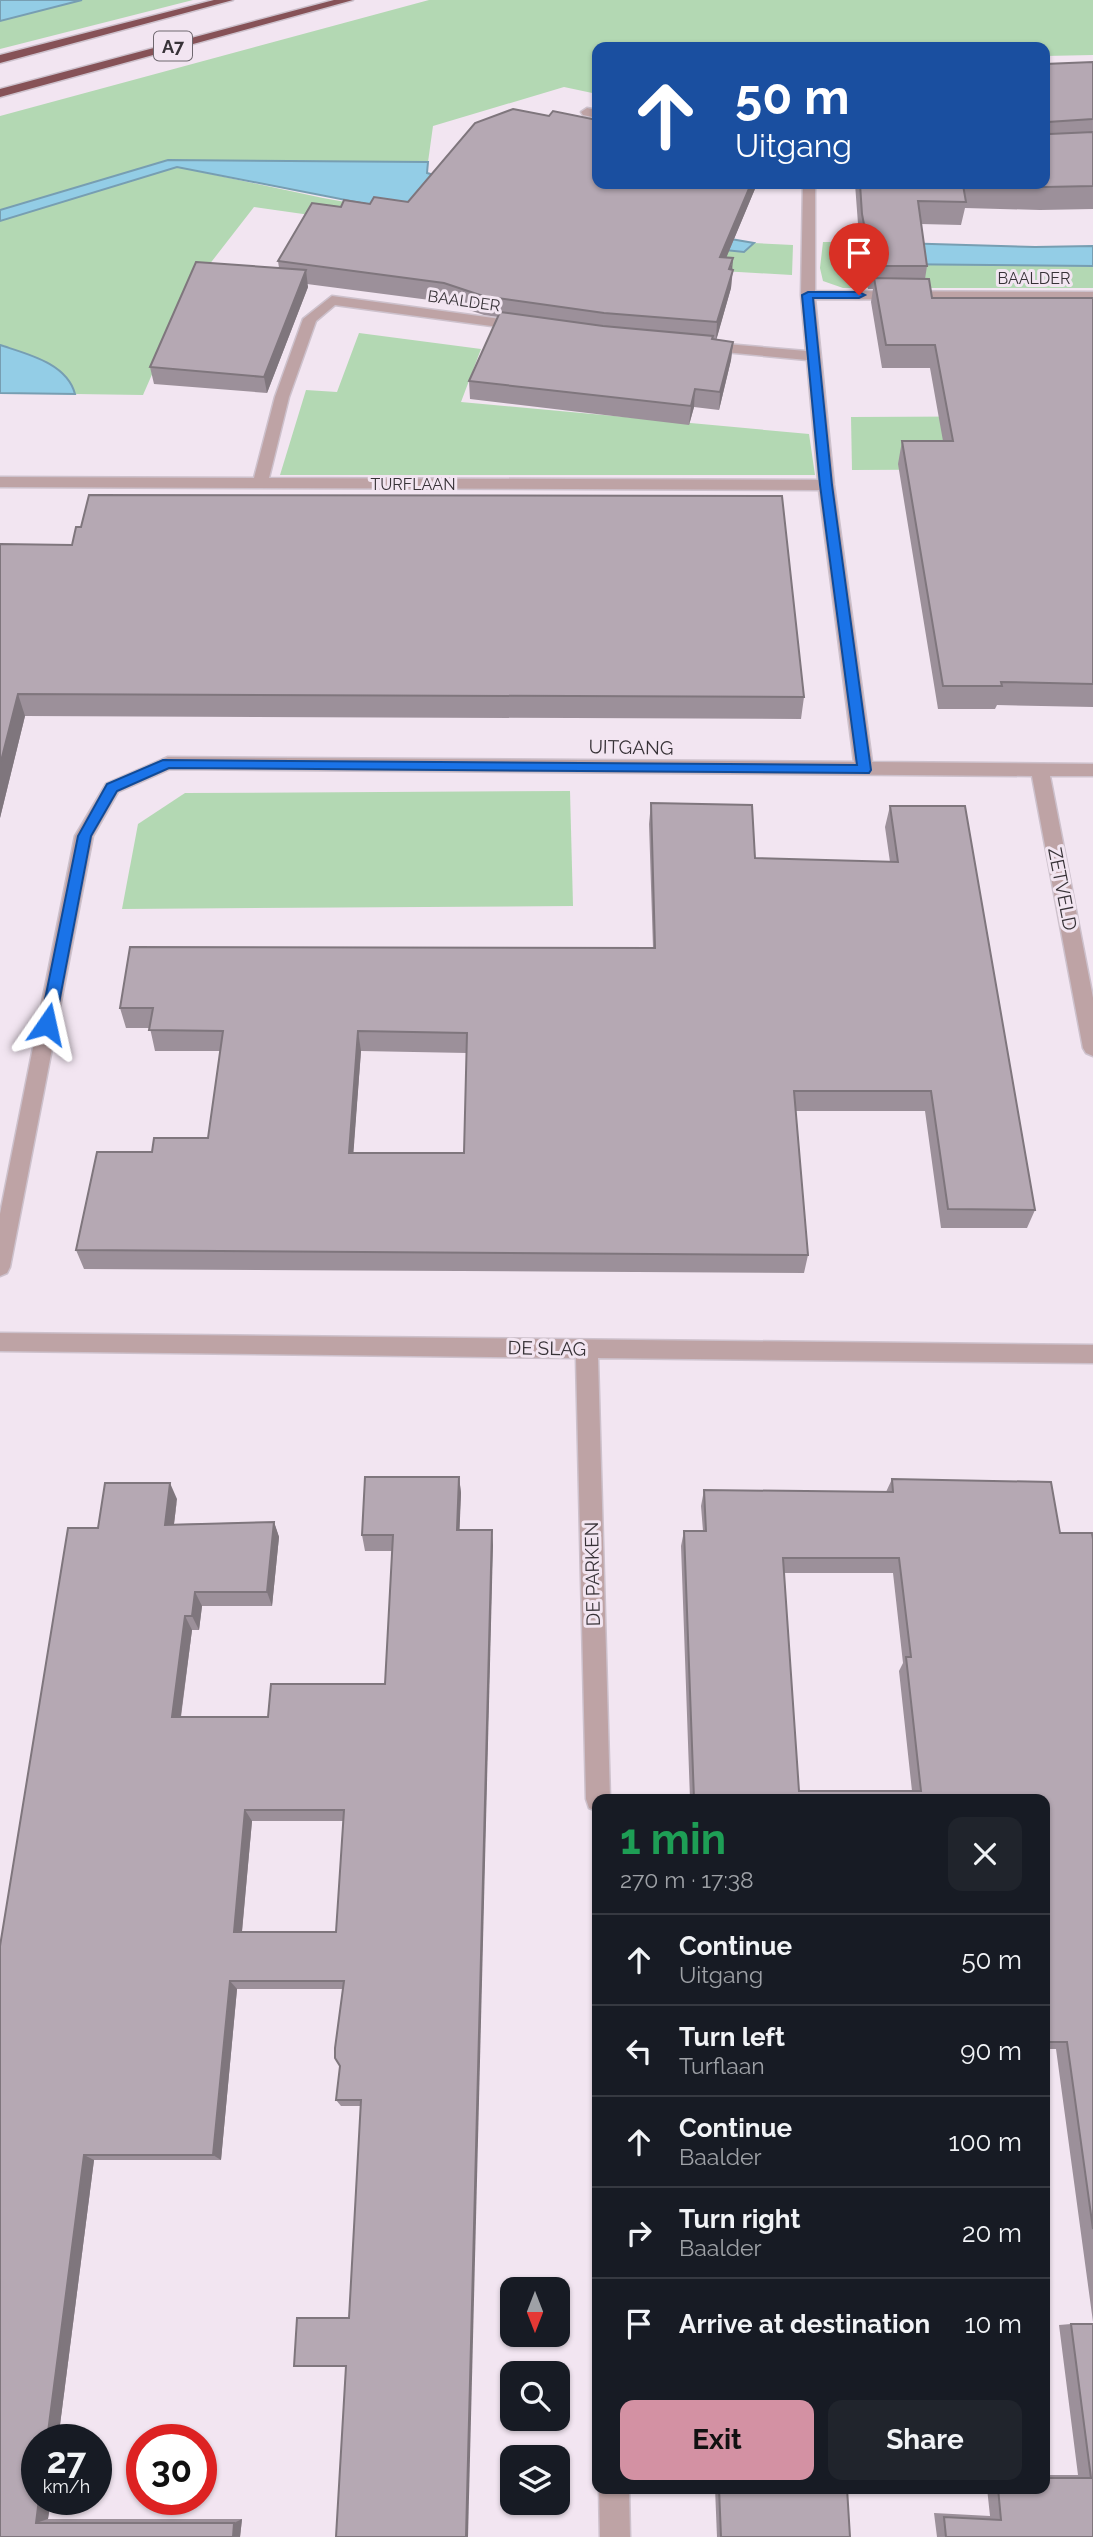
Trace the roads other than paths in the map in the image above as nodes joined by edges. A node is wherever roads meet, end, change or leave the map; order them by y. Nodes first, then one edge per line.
1 (227, 0) edge
2 (347, 0) edge
3 (0, 59) edge
4 (0, 93) edge
5 (809, 189) edge
6 (808, 295) junction
7 (1093, 296) edge
8 (535, 328) edge
9 (682, 345) edge
10 (814, 356) junction
11 (0, 482) edge
12 (260, 484) junction
13 (826, 485) junction
14 (864, 770) junction
15 (1093, 770) edge
16 (1040, 771) junction
17 (1093, 1048) edge
18 (0, 1267) edge
19 (0, 1342) edge
20 (587, 1348) junction
21 (1093, 1354) edge
22 (597, 1794) edge
23 (614, 2494) edge
24 (615, 2537) edge

1 - 3 highway, A7
2 - 4 highway, A7
5 - 6 street
6 - 7 street, BAALDER
6 - 10 street
8 - 12 street, BAALDER
9 - 10 street
10 - 13 street
11 - 12 street, TURFLAAN
12 - 13 street, TURFLAAN
13 - 14 street
14 - 16 street, UITGANG
14 - 18 street, UITGANG
15 - 16 street, UITGANG
16 - 17 street, ZETVELD
19 - 20 street, DE SLAG
20 - 21 street, DE SLAG
20 - 22 street, DE PARKEN
23 - 24 street

